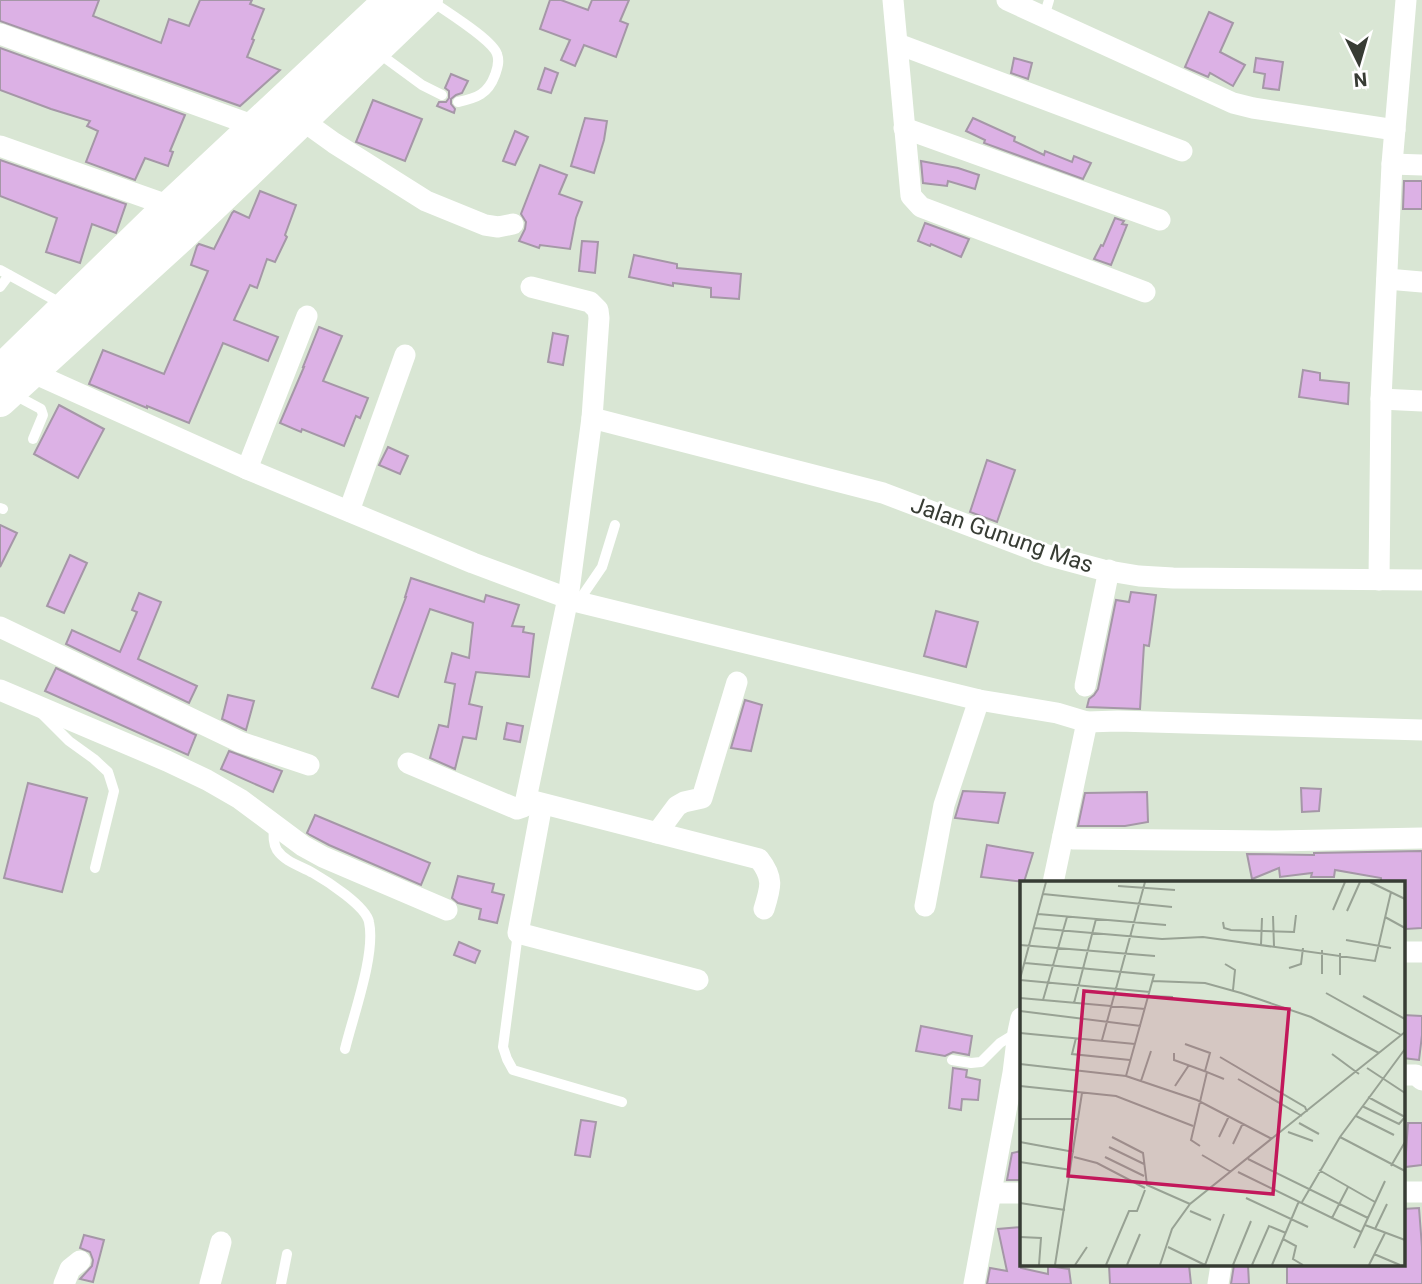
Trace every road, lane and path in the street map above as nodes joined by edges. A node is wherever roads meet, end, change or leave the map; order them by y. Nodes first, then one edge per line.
1 (428, 0) edge
2 (893, 0) edge
3 (1007, 0) edge
4 (1406, 0) edge
5 (388, 1) edge
6 (1047, 9) edge
7 (0, 34) edge
8 (1412, 40) edge
9 (898, 44) junction
10 (374, 50) junction
11 (442, 95) dead end
12 (458, 102) dead end
13 (302, 120) junction
14 (255, 127) junction
15 (904, 128) junction
16 (1395, 130) junction
17 (0, 146) edge
18 (1182, 151) dead end
19 (1392, 164) junction
20 (1422, 165) edge
21 (182, 215) junction
22 (1160, 220) dead end
23 (513, 225) dead end
24 (4, 273) edge
25 (1387, 279) junction
26 (1422, 282) edge
27 (0, 287) edge
28 (531, 287) dead end
29 (1145, 292) dead end
30 (66, 307) junction
31 (307, 316) dead end
32 (405, 355) dead end
33 (7, 378) edge
34 (1381, 399) junction
35 (1422, 401) edge
36 (592, 418) junction
37 (33, 439) dead end
38 (247, 469) junction
39 (349, 511) junction
40 (615, 525) dead end
41 (1109, 570) junction
42 (1378, 580) junction
43 (1422, 580) edge
44 (573, 600) junction
45 (0, 627) edge
46 (737, 682) dead end
47 (1085, 686) dead end
48 (0, 690) edge
49 (979, 699) junction
50 (33, 704) junction
51 (1087, 722) junction
52 (1422, 730) edge
53 (408, 763) dead end
54 (309, 765) dead end
55 (534, 802) junction
56 (274, 823) junction
57 (657, 833) junction
58 (1063, 836) junction
59 (1422, 838) edge
60 (95, 868) dead end
61 (1053, 881) edge
62 (925, 906) dead end
63 (447, 909) dead end
64 (764, 909) dead end
65 (518, 933) junction
66 (1422, 952) edge
67 (1404, 953) edge
68 (698, 980) dead end
69 (1019, 1025) edge
70 (345, 1049) dead end
71 (952, 1060) dead end
72 (1017, 1073) edge
73 (1404, 1075) edge
74 (1422, 1080) edge
75 (622, 1102) dead end
76 (1404, 1192) edge
77 (1422, 1192) edge
78 (992, 1193) junction
79 (1020, 1193) edge
80 (220, 1242) dead end
81 (287, 1254) dead end
82 (80, 1261) dead end
83 (1221, 1266) edge
84 (64, 1284) edge
85 (210, 1284) edge
86 (281, 1284) edge
87 (974, 1284) edge
88 (1218, 1284) edge

1 - 10 main road
1 - 12 lane
2 - 9 street
3 - 6 street
4 - 8 street
5 - 14 main road
6 - 16 street
7 - 14 street
8 - 16 street
9 - 15 street
9 - 18 street
10 - 11 lane
10 - 13 main road
13 - 21 main road
13 - 23 street
14 - 21 main road
15 - 22 street
15 - 29 street
16 - 19 street
17 - 21 street
19 - 20 street
19 - 25 street
21 - 30 main road
21 - 33 main road
24 - 27 lane
24 - 30 lane
25 - 26 street
25 - 34 street
28 - 36 street
30 - 33 main road
31 - 38 street
32 - 39 street
33 - 37 lane
33 - 38 street
34 - 35 street
34 - 42 street
36 - 41 street, Jalan Gunung Mas
36 - 44 street
38 - 39 street
39 - 44 street
40 - 44 lane
41 - 42 street, Jalan Gunung Mas
41 - 47 street
42 - 43 street, Jalan Gunung Mas
44 - 49 street
44 - 55 street
45 - 54 street
46 - 57 street
48 - 50 street
49 - 51 street
49 - 62 street
50 - 56 street
50 - 60 lane
51 - 52 street
51 - 58 street
53 - 55 street
55 - 57 street
55 - 65 street
56 - 63 street
56 - 70 lane
57 - 64 street
58 - 59 street
58 - 61 street
65 - 68 street
65 - 75 lane
66 - 67 street
69 - 71 lane
69 - 72 street
72 - 78 street
73 - 74 street
76 - 77 street
78 - 79 street
78 - 87 street
80 - 85 street
81 - 86 lane
82 - 84 street
83 - 88 street

